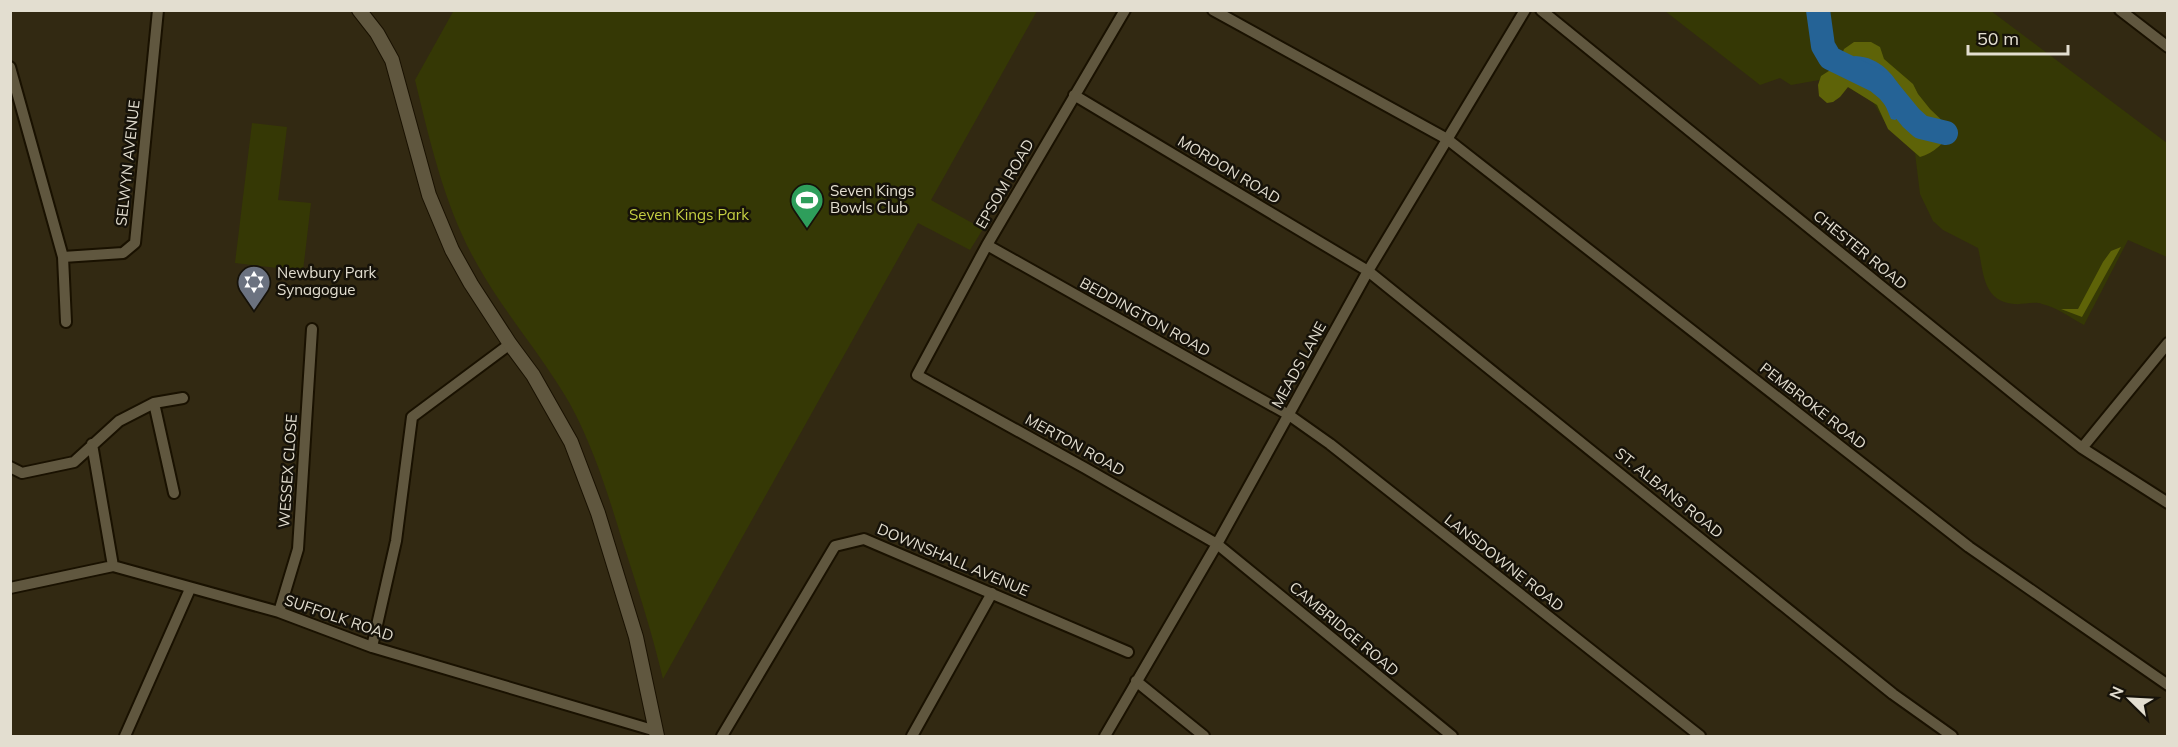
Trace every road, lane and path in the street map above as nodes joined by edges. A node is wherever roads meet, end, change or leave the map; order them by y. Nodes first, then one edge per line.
1 (158, 10) edge
2 (359, 10) edge
3 (1125, 10) edge
4 (1213, 10) edge
5 (1525, 10) edge
6 (1541, 10) edge
7 (2120, 10) edge
8 (2168, 47) edge
9 (10, 67) edge
10 (13, 88) edge
11 (1074, 95) junction
12 (1447, 138) junction
13 (987, 245) junction
14 (63, 257) junction
15 (1368, 272) junction
16 (66, 322) dead end
17 (312, 329) dead end
18 (2168, 343) edge
19 (510, 344) junction
20 (916, 375) joint
21 (183, 398) dead end
22 (154, 403) junction
23 (1289, 415) junction
24 (92, 444) junction
25 (2082, 448) junction
26 (10, 467) edge
27 (174, 493) dead end
28 (2168, 503) edge
29 (1217, 544) junction
30 (113, 566) junction
31 (10, 588) edge
32 (190, 589) junction
33 (992, 593) junction
34 (279, 612) junction
35 (372, 647) junction
36 (1128, 652) dead end
37 (1136, 681) junction
38 (2168, 685) edge
39 (656, 734) edge
40 (125, 736) edge
41 (722, 736) edge
42 (912, 736) edge
43 (1105, 736) edge
44 (1204, 736) edge
45 (1452, 736) edge
46 (1700, 736) edge
47 (1952, 736) edge

1 - 14 street, SELWYN AVENUE
2 - 19 street
3 - 11 street, EPSOM ROAD
4 - 12 street, PEMBROKE ROAD
5 - 12 street, MEADS LANE
6 - 25 street, CHESTER ROAD
7 - 8 street
9 - 10 street
10 - 14 street
11 - 13 street, EPSOM ROAD
11 - 15 street, MORDON ROAD
12 - 15 street, MEADS LANE
12 - 38 street, PEMBROKE ROAD
13 - 20 street, EPSOM ROAD
13 - 23 street, BEDDINGTON ROAD
14 - 16 street
15 - 23 street, MEADS LANE
15 - 47 street, ST. ALBANS ROAD
17 - 34 street, WESSEX CLOSE
18 - 25 street
19 - 35 street
19 - 39 street
20 - 29 street, MERTON ROAD
21 - 22 street
22 - 24 street
22 - 27 street
23 - 29 street, MEADS LANE
23 - 46 street, LANSDOWNE ROAD
24 - 26 street
24 - 30 street
25 - 28 street, CHESTER ROAD
29 - 37 street, MEADS LANE
29 - 45 street, CAMBRIDGE ROAD
30 - 31 street, SUFFOLK ROAD
30 - 32 street, SUFFOLK ROAD
32 - 34 street, SUFFOLK ROAD
32 - 40 street
33 - 36 street, DOWNSHALL AVENUE
33 - 41 street, DOWNSHALL AVENUE
33 - 42 street
34 - 35 street, SUFFOLK ROAD
35 - 39 street, SUFFOLK ROAD
37 - 43 street, MEADS LANE
37 - 44 street

